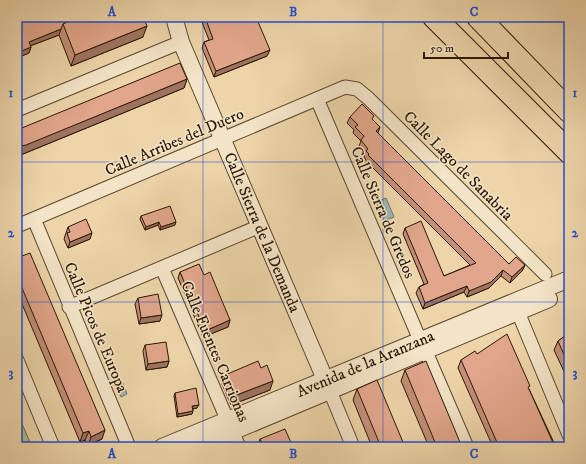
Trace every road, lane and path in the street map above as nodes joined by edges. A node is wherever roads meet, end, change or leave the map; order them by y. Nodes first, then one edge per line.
1 (174, 17) edge
2 (434, 17) edge
3 (478, 17) edge
4 (181, 42) junction
5 (345, 87) joint
6 (317, 98) junction
7 (17, 110) edge
8 (569, 111) edge
9 (223, 139) junction
10 (569, 152) edge
11 (34, 219) junction
12 (17, 226) edge
13 (260, 226) junction
14 (162, 268) junction
15 (545, 274) dead end
16 (569, 279) edge
17 (569, 290) edge
18 (69, 307) junction
19 (518, 312) junction
20 (423, 346) junction
21 (17, 360) edge
22 (327, 385) junction
23 (233, 433) edge
24 (569, 435) edge
25 (52, 447) edge
26 (129, 447) edge
27 (162, 447) edge
28 (196, 447) edge
29 (353, 447) edge
30 (467, 447) edge

1 - 4 street, Calle Sierra de la Demanda
2 - 10 highway
3 - 8 highway
4 - 7 street
4 - 9 street, Calle Sierra de la Demanda
5 - 6 street, Calle Arribes del Duero
5 - 15 street, Calle Lago de Sanabria
6 - 9 street, Calle Arribes del Duero
6 - 20 street, Calle Sierra de Gredos
9 - 11 street, Calle Arribes del Duero
9 - 13 street, Calle Sierra de la Demanda
11 - 12 street, Calle Arribes del Duero
11 - 18 street, Calle Picos de Europa
13 - 14 street
13 - 22 street, Calle Sierra de la Demanda
14 - 18 street
14 - 23 street, Calle Fuentes Carrionas
16 - 20 street, Avenida de la Aranzana
17 - 19 street, Avenida de la Aranzana
18 - 26 street, Calle Picos de Europa
19 - 20 street, Avenida de la Aranzana
19 - 24 street
20 - 22 street, Avenida de la Aranzana
20 - 30 street, Calle Sierra de Gredos
21 - 25 street
22 - 23 street, Avenida de la Aranzana
22 - 29 street, Calle Sierra de la Demanda
23 - 27 street, Avenida de la Aranzana
23 - 28 street, Avenida de la Aranzana

